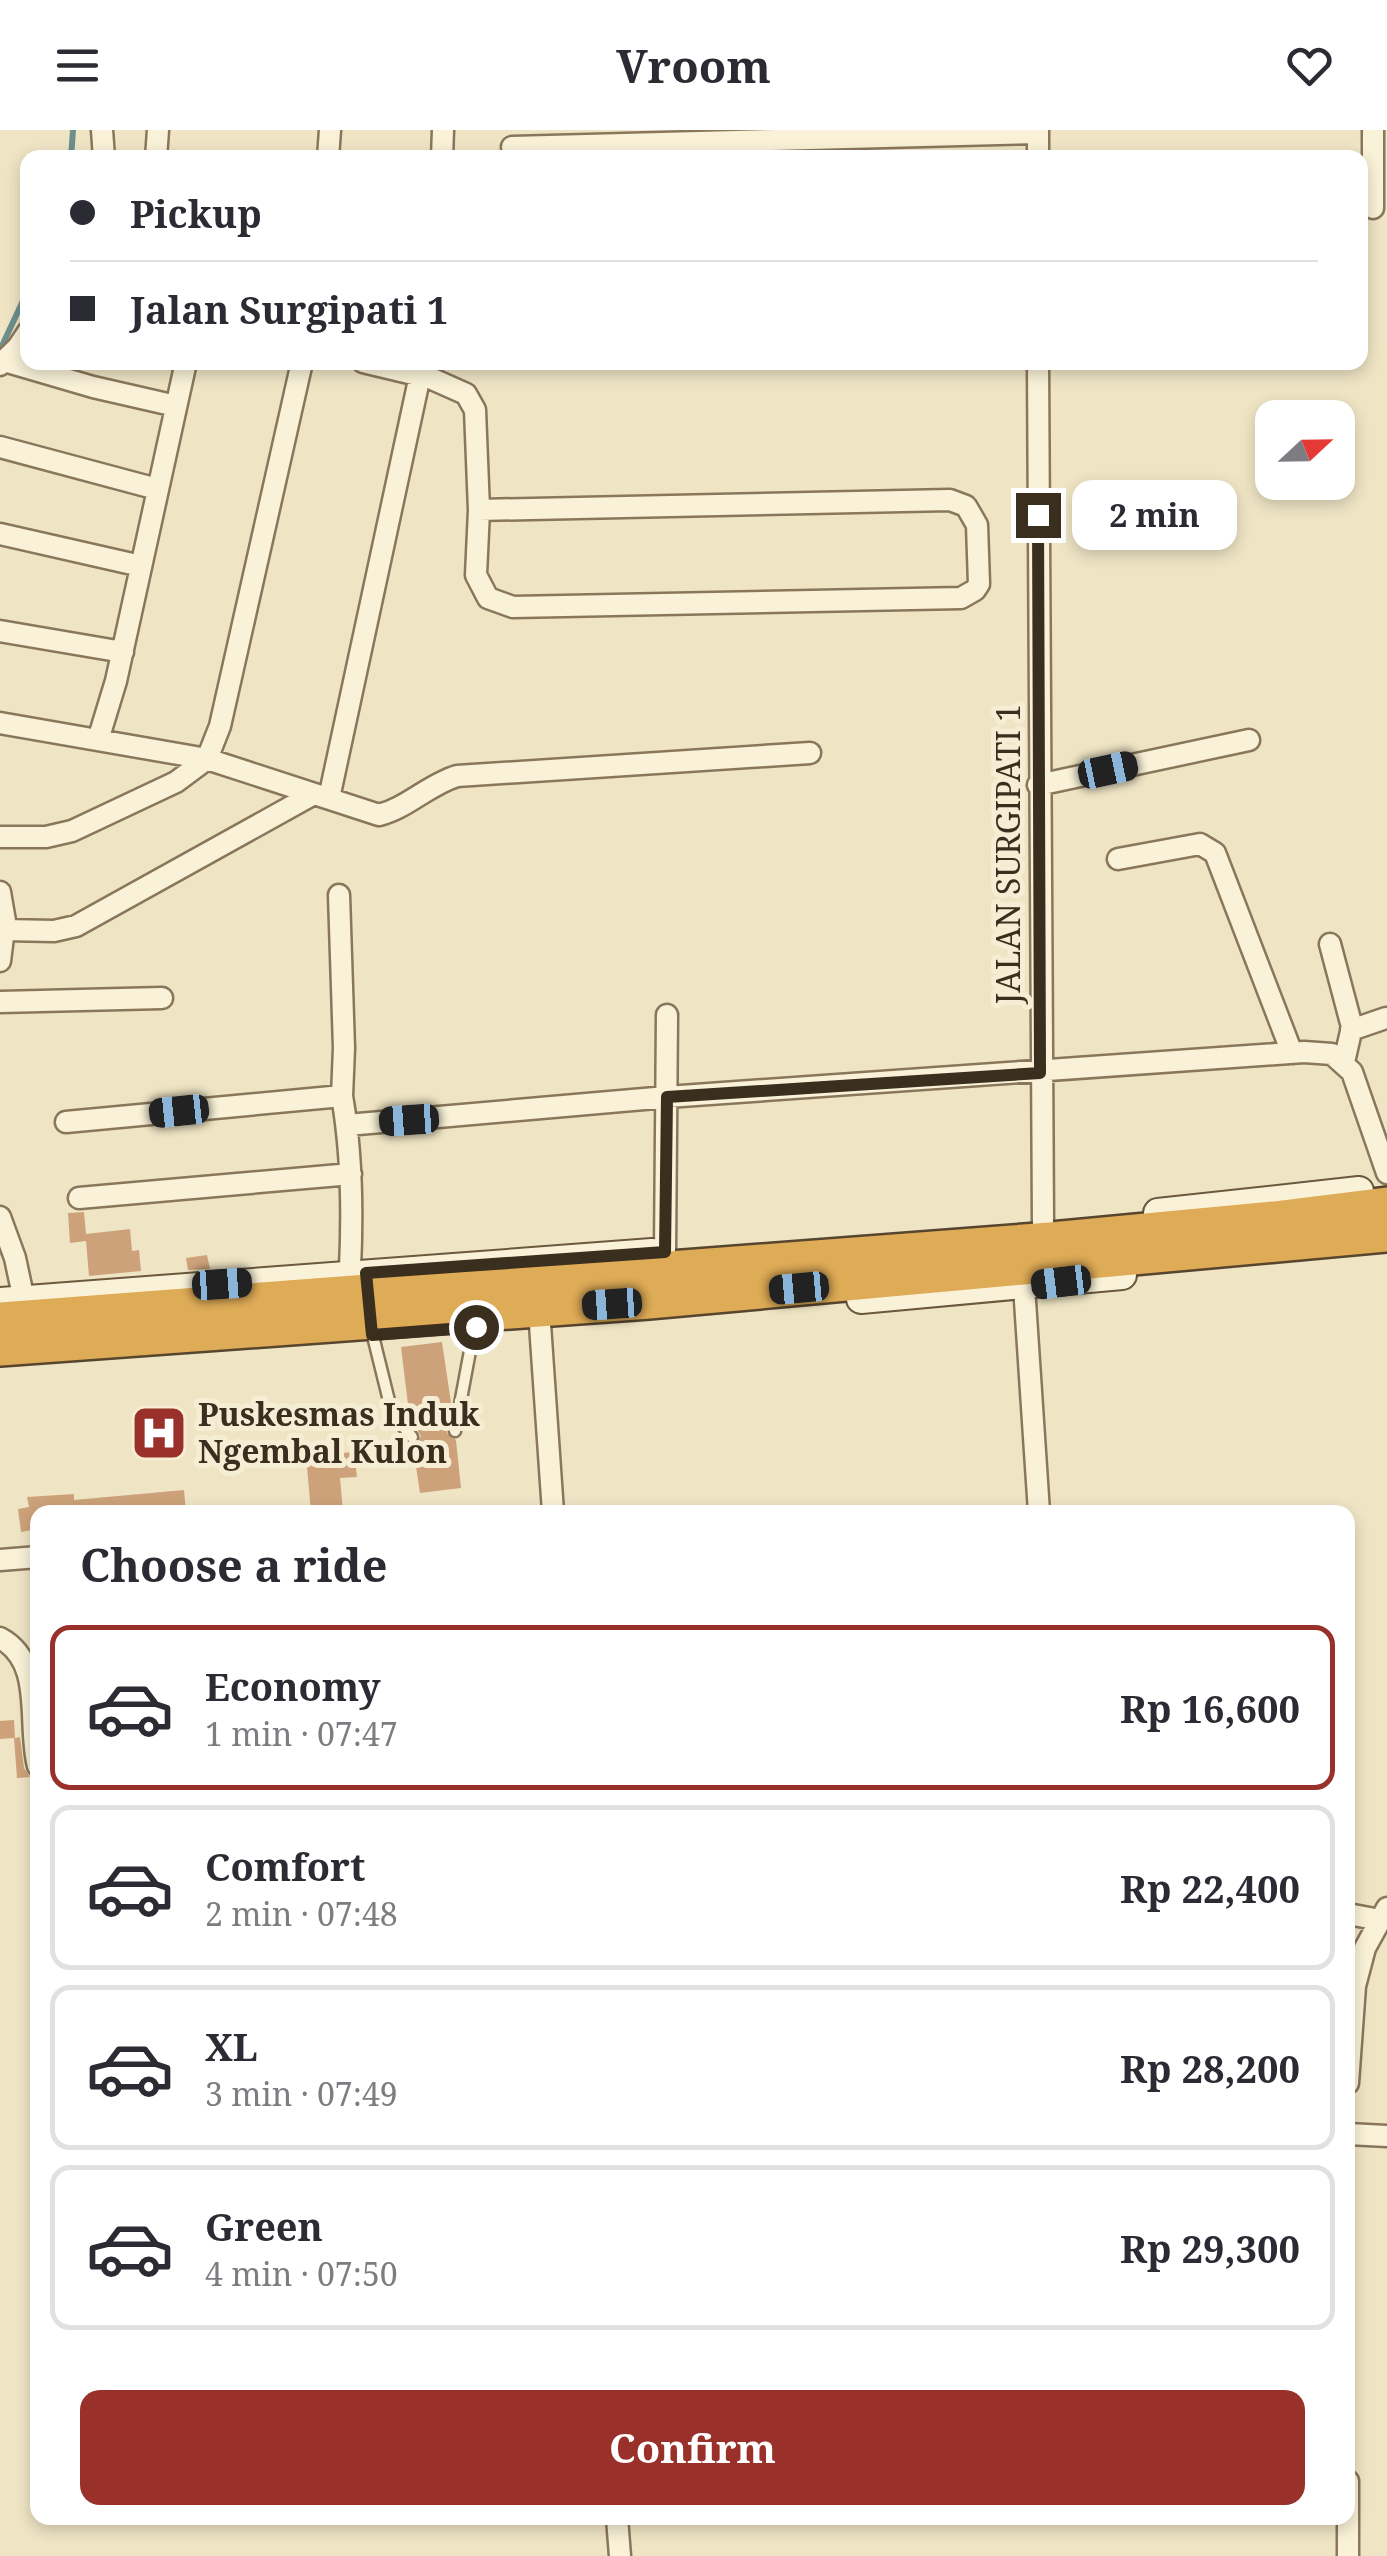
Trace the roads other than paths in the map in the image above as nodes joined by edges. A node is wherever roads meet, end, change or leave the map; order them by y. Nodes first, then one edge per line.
1 (1372, 130) edge
2 (1038, 131) edge
3 (512, 147) dead end
4 (1373, 208) dead end
5 (20, 344) edge
6 (2, 363) edge
7 (29, 370) edge
8 (184, 370) edge
9 (300, 370) edge
10 (422, 370) edge
11 (424, 370) edge
12 (1038, 370) edge
13 (176, 406) junction
14 (0, 447) edge
15 (158, 489) junction
16 (479, 510) junction
17 (0, 534) edge
18 (141, 566) junction
19 (0, 631) edge
20 (123, 652) junction
21 (0, 723) edge
22 (98, 740) junction
23 (1249, 740) dead end
24 (810, 754) dead end
25 (208, 760) junction
26 (1038, 784) junction
27 (321, 797) junction
28 (0, 838) edge
29 (1118, 859) dead end
30 (0, 892) edge
31 (339, 895) dead end
32 (4, 930) junction
33 (1330, 944) dead end
34 (0, 960) edge
35 (162, 998) dead end
36 (0, 1002) edge
37 (667, 1014) dead end
38 (1386, 1018) edge
39 (1352, 1030) junction
40 (1292, 1053) junction
41 (1344, 1062) junction
42 (1040, 1073) junction
43 (342, 1096) junction
44 (667, 1097) junction
45 (66, 1122) dead end
46 (347, 1124) junction
47 (1387, 1173) edge
48 (351, 1174) junction
49 (1387, 1188) edge
50 (79, 1198) dead end
51 (1387, 1205) edge
52 (0, 1217) edge
53 (1043, 1224) junction
54 (1387, 1234) edge
55 (1387, 1248) edge
56 (665, 1252) junction
57 (1024, 1286) junction
58 (475, 1298) junction
59 (8, 1307) edge
60 (358, 1307) junction
61 (540, 1316) junction
62 (0, 1348) edge
63 (0, 1362) edge
64 (456, 1431) dead end
65 (412, 1437) dead end
66 (554, 1505) edge
67 (1039, 1505) edge
68 (30, 1558) edge
69 (0, 1560) edge
70 (0, 1638) edge
71 (30, 1682) edge
72 (1355, 1914) edge
73 (1384, 1914) edge
74 (1355, 1975) edge
75 (1355, 2134) edge
76 (1387, 2136) edge
77 (618, 2525) edge
78 (1348, 2525) edge
79 (620, 2556) edge
80 (1348, 2556) edge

1 - 4 street
2 - 3 street
5 - 6 street
7 - 13 street
8 - 13 street
9 - 25 street
10 - 27 street
11 - 16 street
12 - 26 street, JALAN SURGIPATI 1
13 - 15 street
14 - 15 street
15 - 18 street
16 - 16 street
17 - 18 street
18 - 20 street
19 - 20 street
20 - 22 street
21 - 22 street
22 - 25 street
23 - 26 street
24 - 27 street
25 - 27 street
25 - 28 street
26 - 42 street, JALAN SURGIPATI 1
27 - 32 street
29 - 40 street
30 - 32 street
31 - 43 street
32 - 34 street
33 - 39 street
35 - 36 street
37 - 44 street
38 - 39 street
39 - 41 street
40 - 41 street
40 - 42 street
41 - 47 street
42 - 44 street
42 - 53 street, JALAN SURGIPATI 1
43 - 45 street
43 - 46 street
44 - 46 street
44 - 56 street
46 - 48 street
48 - 50 street
48 - 60 street
49 - 53 street
51 - 58 highway
52 - 59 street
53 - 56 street
54 - 61 highway
55 - 57 street
56 - 58 street
57 - 61 street
57 - 67 street
58 - 60 highway
58 - 61 highway
58 - 64 lane
59 - 60 highway
60 - 62 highway
60 - 63 street
60 - 65 lane
61 - 66 street
68 - 69 street
70 - 71 street
72 - 73 street
73 - 74 street
75 - 76 street
77 - 79 street
78 - 80 street

